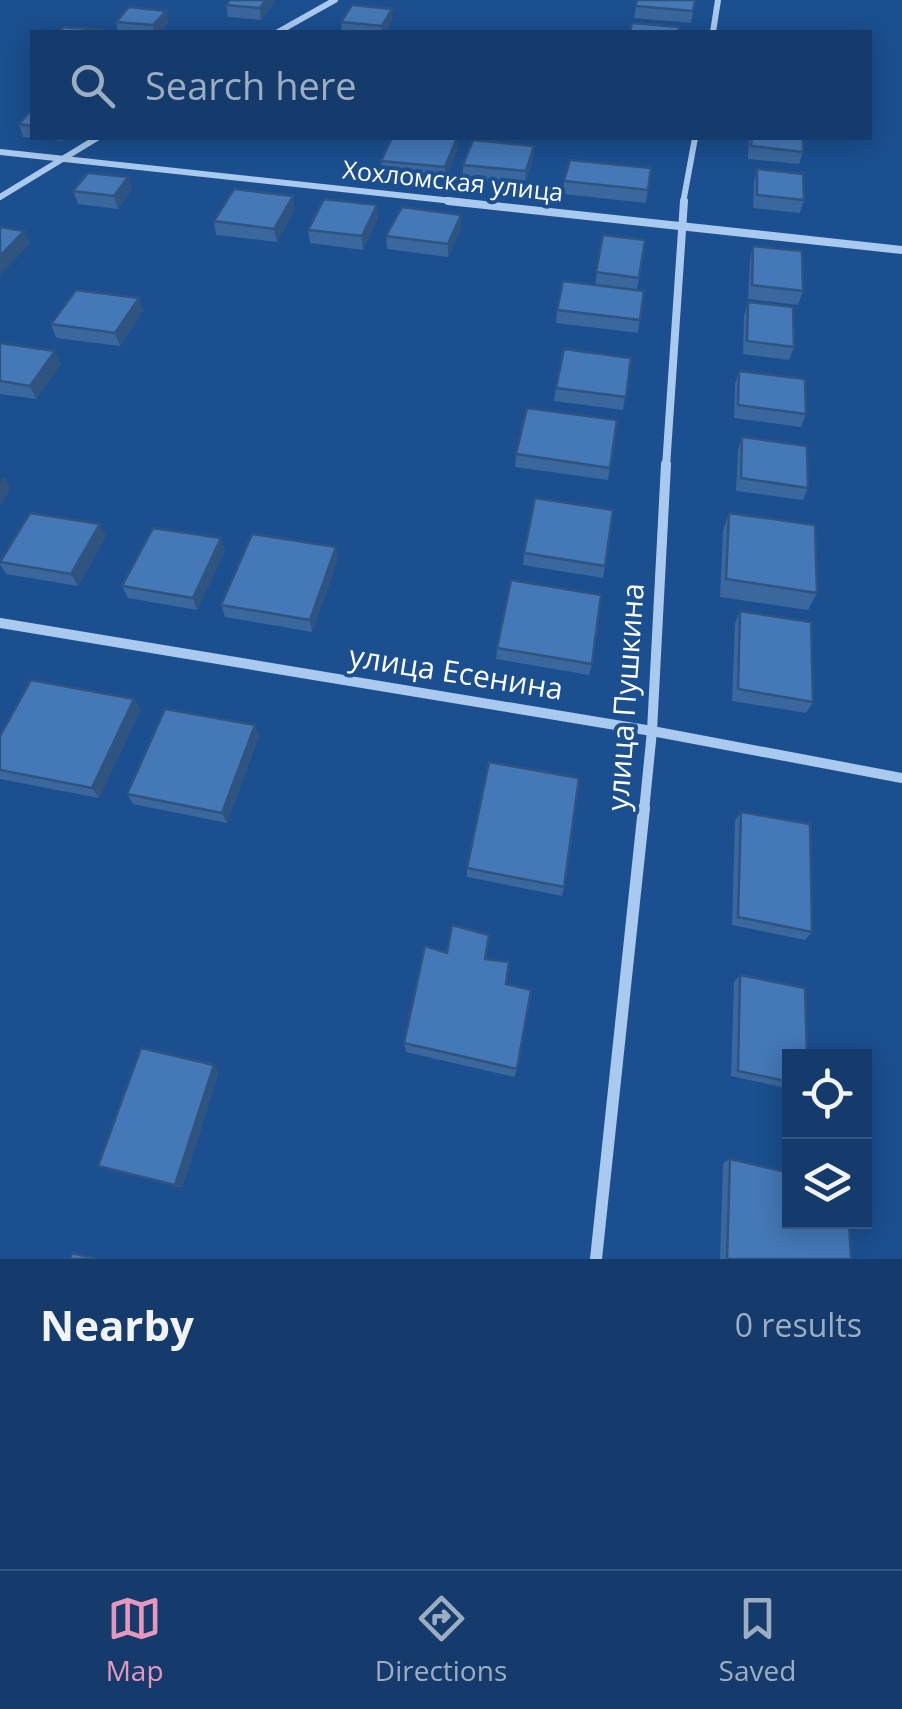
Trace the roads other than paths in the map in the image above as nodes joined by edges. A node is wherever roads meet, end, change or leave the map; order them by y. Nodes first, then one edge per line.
1 (335, 0) edge
2 (718, 0) edge
3 (282, 30) edge
4 (713, 30) edge
5 (93, 140) edge
6 (695, 140) edge
7 (0, 152) edge
8 (59, 160) junction
9 (0, 197) edge
10 (680, 226) junction
11 (902, 250) edge
12 (0, 623) edge
13 (652, 731) junction
14 (902, 778) edge
15 (596, 1259) edge

1 - 3 street
2 - 4 street
5 - 8 street
6 - 10 street, улица Пушкина
7 - 8 street, Хохломская улица
8 - 9 street
8 - 10 street, Хохломская улица
10 - 11 street, Хохломская улица
10 - 13 street, улица Пушкина
12 - 13 street, улица Есенина
13 - 14 street, улица Есенина
13 - 15 street, улица Пушкина

